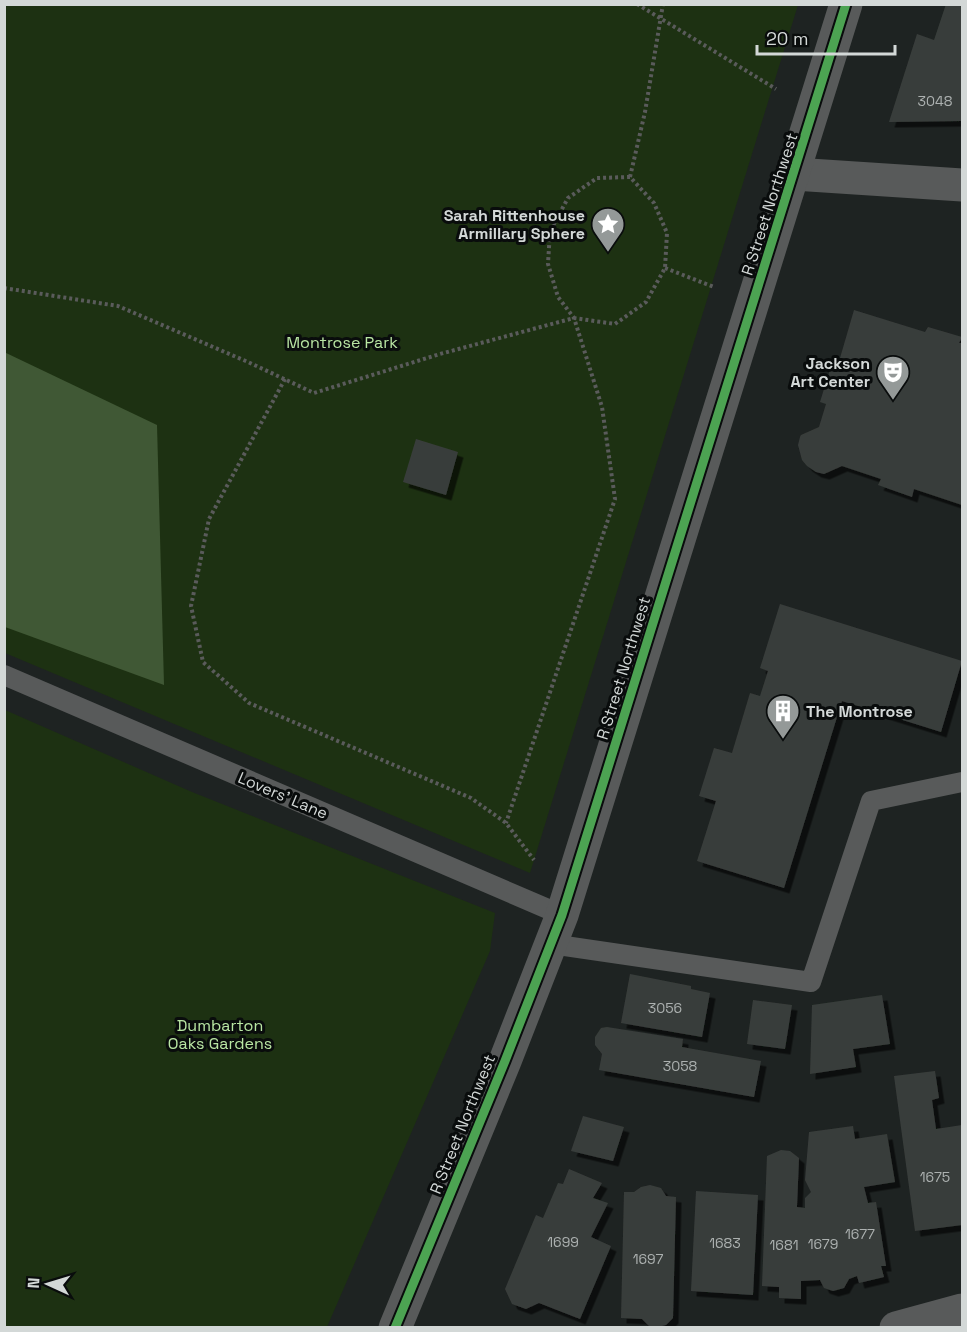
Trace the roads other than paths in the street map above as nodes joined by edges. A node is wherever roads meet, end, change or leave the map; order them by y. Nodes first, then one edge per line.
1 (846, 4) edge
2 (794, 174) junction
3 (963, 185) edge
4 (4, 675) edge
5 (963, 782) edge
6 (557, 929) junction
7 (963, 1310) edge
8 (395, 1328) edge
9 (896, 1328) edge

1 - 2 street, R Street Northwest
2 - 3 street
2 - 6 street, R Street Northwest
4 - 6 lane, Lovers' Lane
5 - 6 lane, Lovers' Lane
6 - 8 street, R Street Northwest
7 - 9 street

